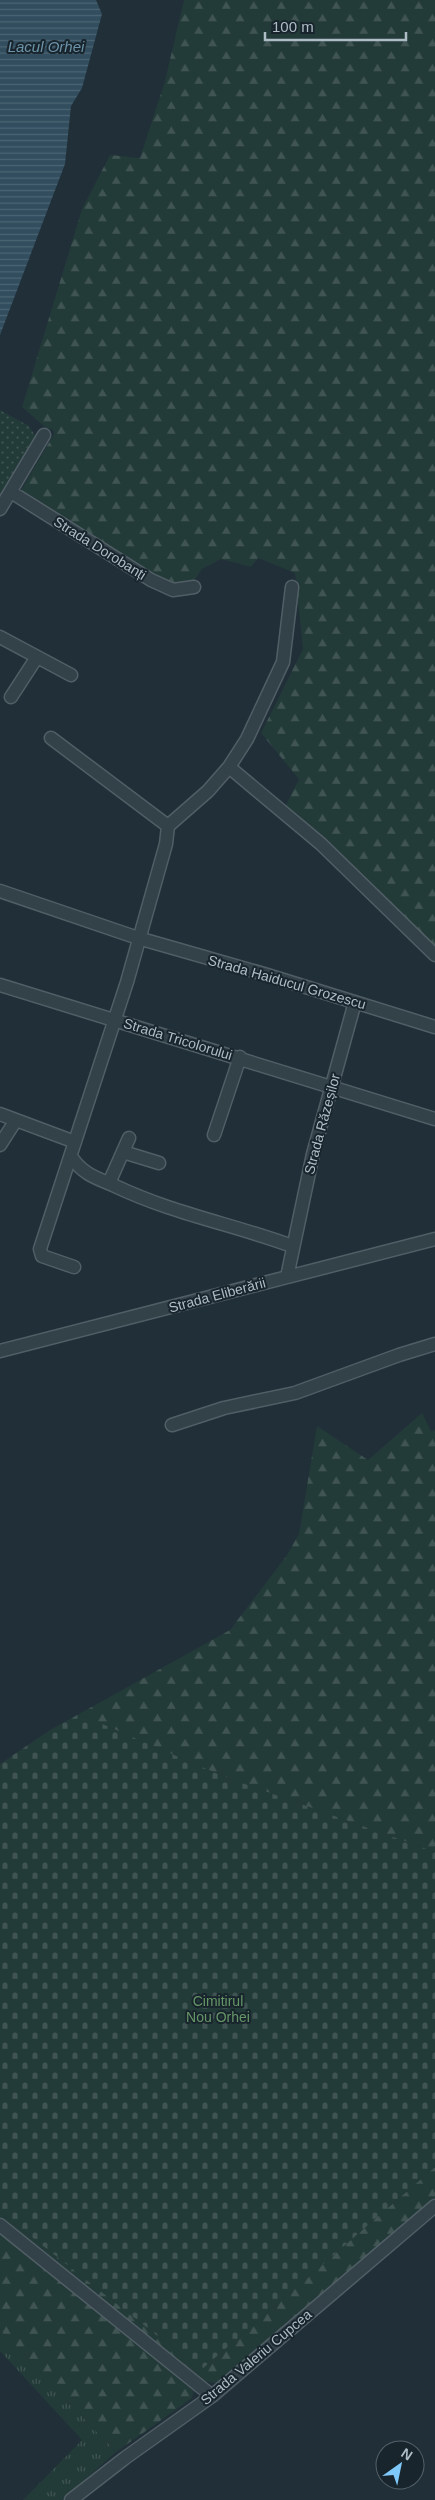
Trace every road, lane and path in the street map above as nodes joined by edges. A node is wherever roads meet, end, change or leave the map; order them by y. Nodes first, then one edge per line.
1 (44, 435) dead end
2 (11, 492) junction
3 (0, 509) edge
4 (194, 587) dead end
5 (292, 587) dead end
6 (0, 637) edge
7 (37, 657) junction
8 (71, 675) dead end
9 (11, 697) dead end
10 (51, 738) dead end
11 (229, 767) junction
12 (168, 826) junction
13 (0, 891) edge
14 (138, 938) junction
15 (435, 956) edge
16 (0, 985) edge
17 (355, 1002) junction
18 (115, 1020) junction
19 (435, 1027) edge
20 (240, 1057) junction
21 (333, 1088) junction
22 (0, 1114) edge
23 (435, 1119) edge
24 (16, 1120) junction
25 (214, 1135) dead end
26 (130, 1138) dead end
27 (74, 1142) junction
28 (0, 1145) edge
29 (123, 1152) junction
30 (72, 1158) junction
31 (159, 1162) dead end
32 (109, 1183) junction
33 (435, 1239) edge
34 (292, 1246) junction
35 (74, 1267) dead end
36 (287, 1277) junction
37 (435, 1344) edge
38 (0, 1352) edge
39 (172, 1425) dead end
40 (435, 2206) edge
41 (0, 2225) edge
42 (212, 2396) junction
43 (71, 2500) edge

1 - 2 street
2 - 3 street
2 - 4 street, Strada Dorobanți
5 - 11 street
6 - 7 street
7 - 8 street
7 - 9 street
10 - 12 street
11 - 12 street
11 - 15 street
12 - 14 street
13 - 14 street, Strada Haiducul Grozescu
14 - 17 street, Strada Haiducul Grozescu
14 - 18 street
16 - 18 street, Strada Tricolorului
17 - 19 street, Strada Haiducul Grozescu
17 - 21 street, Strada Răzeșilor
18 - 20 street, Strada Tricolorului
18 - 27 street, Strada Tricolorului
20 - 21 street, Strada Tricolorului
20 - 25 street, Strada Tricolorului
21 - 23 street, Strada Tricolorului
21 - 34 street, Strada Răzeșilor
22 - 24 street
24 - 27 street
24 - 28 street
26 - 29 street
27 - 30 street
29 - 31 street
29 - 32 street
30 - 32 street
30 - 35 street
32 - 34 street
33 - 36 street, Strada Eliberării
34 - 36 street, Strada Răzeșilor
36 - 38 street, Strada Eliberării
37 - 39 street
40 - 42 street, Strada Valeriu Cupcea
41 - 42 street
42 - 43 street, Strada Valeriu Cupcea

